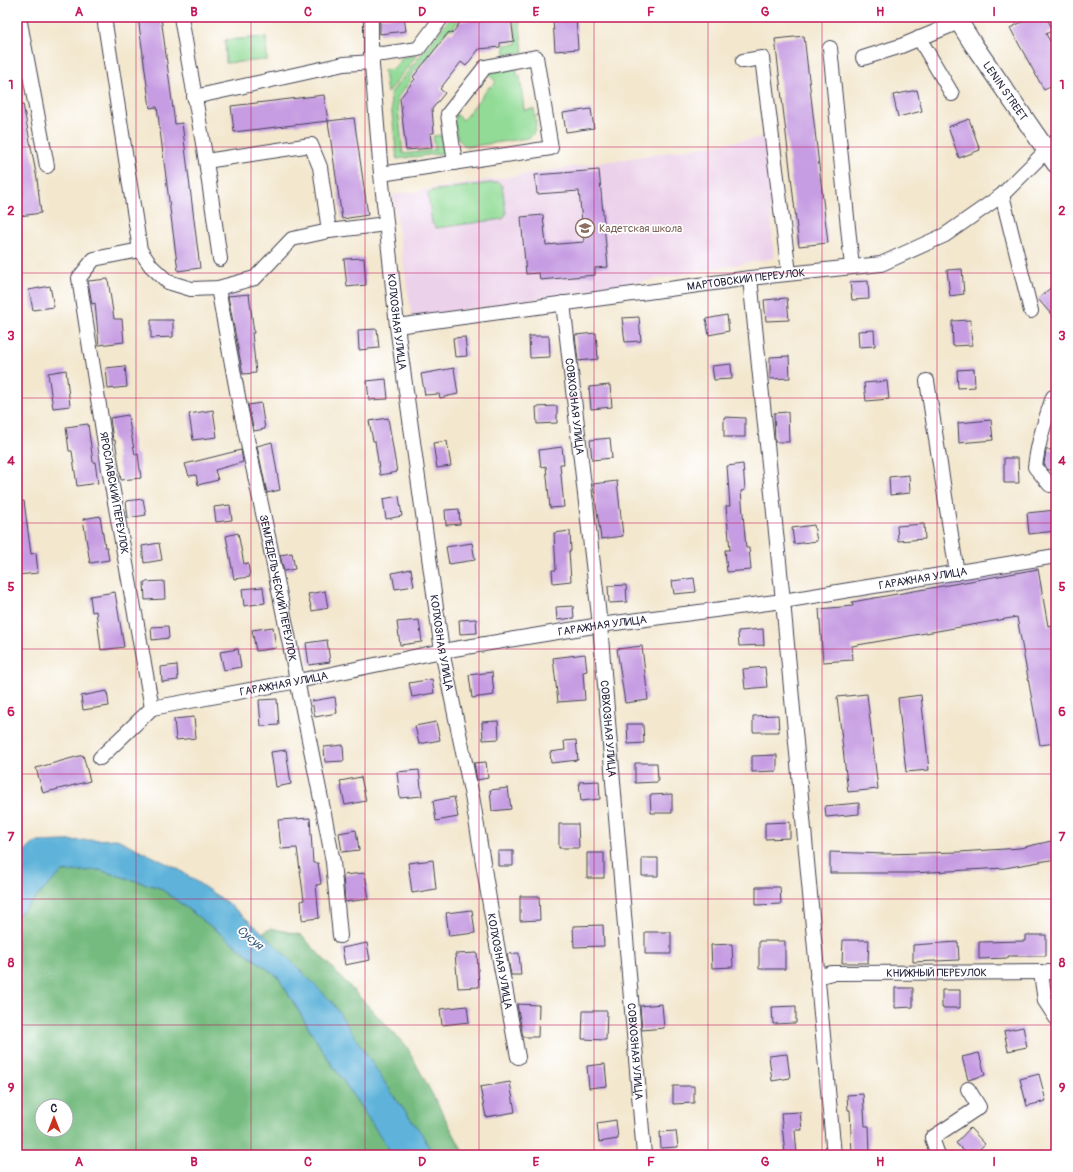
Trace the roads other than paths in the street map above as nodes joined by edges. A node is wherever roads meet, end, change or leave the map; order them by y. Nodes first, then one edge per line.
1 (19, 17) edge
2 (104, 17) edge
3 (181, 17) edge
4 (371, 17) edge
5 (442, 17) edge
6 (958, 20) edge
7 (918, 38) junction
8 (830, 48) dead end
9 (371, 58) junction
10 (863, 58) dead end
11 (743, 62) dead end
12 (952, 94) dead end
13 (194, 96) junction
14 (1053, 151) edge
15 (206, 161) junction
16 (455, 163) junction
17 (47, 166) dead end
18 (381, 174) junction
19 (1002, 196) junction
20 (386, 224) junction
21 (329, 231) junction
22 (140, 250) junction
23 (220, 259) dead end
24 (852, 267) junction
25 (789, 273) junction
26 (750, 278) junction
27 (218, 288) junction
28 (563, 303) junction
29 (1031, 311) dead end
30 (397, 326) junction
31 (927, 381) dead end
32 (1056, 396) edge
33 (1056, 485) edge
34 (1056, 556) edge
35 (957, 573) junction
36 (783, 601) junction
37 (600, 625) junction
38 (442, 651) junction
39 (298, 681) junction
40 (152, 708) junction
41 (100, 758) dead end
42 (340, 936) dead end
43 (1056, 972) edge
44 (1041, 973) junction
45 (817, 977) junction
46 (1056, 1018) edge
47 (518, 1057) dead end
48 (968, 1089) dead end
49 (644, 1155) edge
50 (834, 1155) edge
51 (938, 1155) edge

1 - 17 street
2 - 22 street
3 - 13 street
4 - 9 street, КОЛХОЗНАЯ УЛИЦА
5 - 9 street
6 - 7 street
6 - 14 main road, LENIN STREET
7 - 10 street
7 - 12 street
8 - 24 street
9 - 13 street
9 - 18 street, КОЛХОЗНАЯ УЛИЦА
11 - 25 street
13 - 15 street
14 - 19 street, МАРТОВСКИЙ ПЕРЕУЛОК
15 - 21 street
15 - 23 street
16 - 16 street
16 - 18 street
18 - 20 street, КОЛХОЗНАЯ УЛИЦА
19 - 24 street, МАРТОВСКИЙ ПЕРЕУЛОК
19 - 29 street
20 - 21 street
20 - 30 street, КОЛХОЗНАЯ УЛИЦА
21 - 27 street
22 - 27 street
22 - 40 street, ЯРОСЛАВСКИЙ ПЕРЕУЛОК
24 - 25 street, МАРТОВСКИЙ ПЕРЕУЛОК
25 - 26 street, МАРТОВСКИЙ ПЕРЕУЛОК
26 - 28 street, МАРТОВСКИЙ ПЕРЕУЛОК
26 - 36 street
27 - 39 street, ЗЕМЛЕДЕЛЬЧЕСКИЙ ПЕРЕУЛОК
28 - 30 street, МАРТОВСКИЙ ПЕРЕУЛОК
28 - 37 street, СОВХОЗНАЯ УЛИЦА
30 - 38 street, КОЛХОЗНАЯ УЛИЦА
31 - 35 street
32 - 33 street
34 - 35 street, ГАРАЖНАЯ УЛИЦА
35 - 36 street, ГАРАЖНАЯ УЛИЦА
36 - 37 street, ГАРАЖНАЯ УЛИЦА
36 - 45 street
37 - 38 street, ГАРАЖНАЯ УЛИЦА
37 - 49 street, СОВХОЗНАЯ УЛИЦА
38 - 39 street, ГАРАЖНАЯ УЛИЦА
38 - 47 street, КОЛХОЗНАЯ УЛИЦА
39 - 40 street, ГАРАЖНАЯ УЛИЦА
39 - 42 street, ЗЕМЛЕДЕЛЬЧЕСКИЙ ПЕРЕУЛОК
40 - 41 street
43 - 44 street, КНИЖНЫЙ ПЕРЕУЛОК
44 - 45 street, КНИЖНЫЙ ПЕРЕУЛОК
44 - 46 street
45 - 50 street
48 - 51 street

